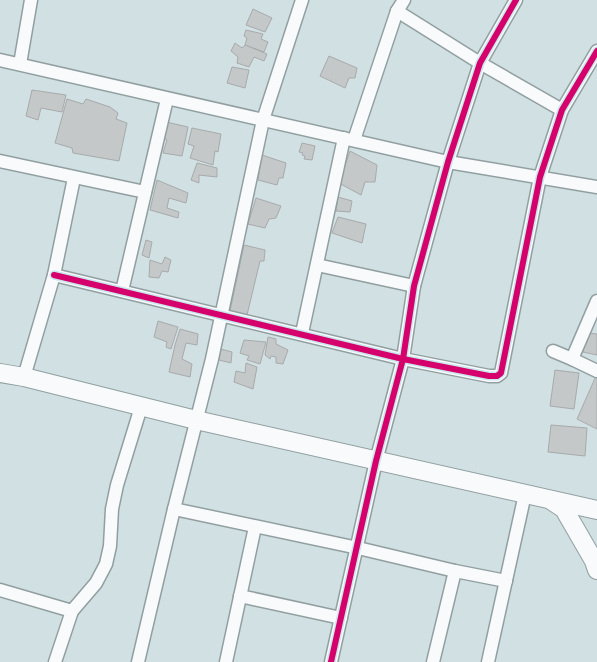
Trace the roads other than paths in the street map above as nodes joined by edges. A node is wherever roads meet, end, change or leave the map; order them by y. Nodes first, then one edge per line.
1 (31, 0) edge
2 (302, 0) edge
3 (516, 0) edge
4 (401, 6) edge
5 (597, 51) edge
6 (0, 60) edge
7 (480, 63) junction
8 (20, 64) junction
9 (167, 99) junction
10 (562, 110) junction
11 (263, 120) junction
12 (349, 139) junction
13 (0, 161) edge
14 (448, 162) junction
15 (540, 176) junction
16 (74, 178) junction
17 (597, 187) edge
18 (145, 192) junction
19 (317, 265) junction
20 (54, 275) junction
21 (414, 286) junction
22 (122, 291) junction
23 (597, 301) edge
24 (221, 314) junction
25 (302, 333) junction
26 (553, 352) dead end
27 (404, 359) junction
28 (572, 359) junction
29 (597, 371) edge
30 (0, 373) edge
31 (24, 377) junction
32 (142, 407) junction
33 (196, 420) junction
34 (376, 461) junction
35 (525, 494) junction
36 (552, 500) junction
37 (174, 509) junction
38 (597, 510) edge
39 (255, 527) junction
40 (358, 548) junction
41 (597, 570) edge
42 (455, 571) junction
43 (506, 581) junction
44 (0, 590) edge
45 (240, 596) junction
46 (72, 611) junction
47 (341, 618) junction
48 (54, 662) edge
49 (138, 662) edge
50 (226, 662) edge
51 (331, 662) edge
52 (433, 662) edge
53 (488, 662) edge

1 - 8 street
2 - 11 street
3 - 7 street
4 - 7 street
4 - 12 street
5 - 10 street
6 - 8 street
7 - 10 street
7 - 14 street
8 - 9 street
9 - 11 street
9 - 18 street
10 - 15 street
11 - 12 street
11 - 24 street
12 - 14 street
12 - 19 street
13 - 16 street
14 - 15 street
14 - 21 street
15 - 17 street
15 - 27 street
16 - 18 street
16 - 20 street
18 - 22 street
19 - 21 street
19 - 25 street
20 - 22 street
20 - 31 street
21 - 27 street
22 - 24 street
23 - 28 street
24 - 25 street
24 - 33 street
25 - 27 street
26 - 28 street
27 - 34 street
28 - 29 street
30 - 31 street
31 - 32 street
32 - 33 street
32 - 46 street
33 - 34 street
33 - 37 street
34 - 35 street
34 - 40 street
35 - 36 street
35 - 43 street
36 - 38 street
36 - 41 street
37 - 39 street
37 - 49 street
39 - 40 street
39 - 45 street
40 - 42 street
40 - 47 street
42 - 43 street
42 - 52 street
43 - 53 street
44 - 46 street
45 - 47 street
45 - 50 street
46 - 48 street
47 - 51 street

